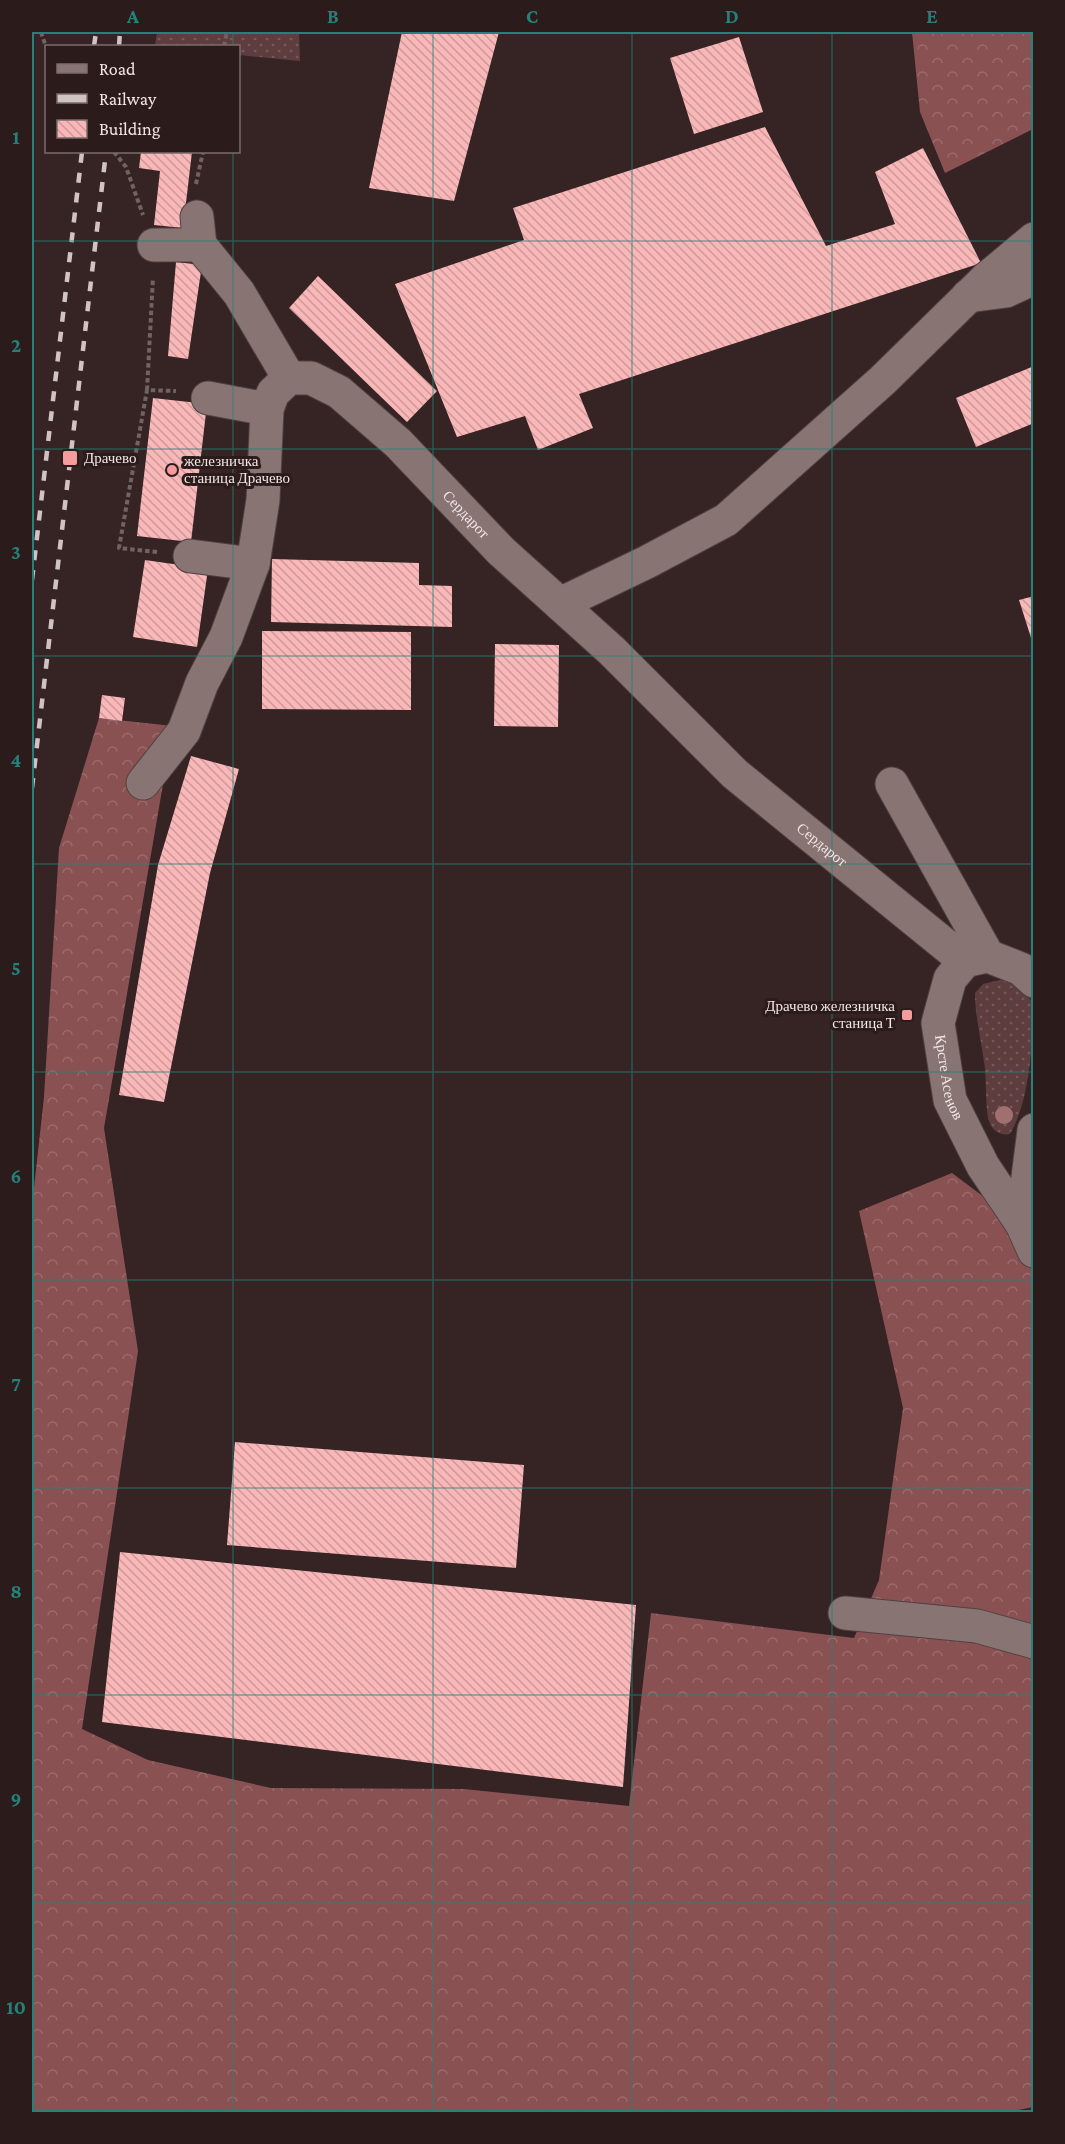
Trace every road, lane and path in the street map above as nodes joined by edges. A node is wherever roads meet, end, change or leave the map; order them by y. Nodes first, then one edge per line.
1 (115, 153) edge
2 (126, 167) dead end
3 (1034, 239) edge
4 (154, 245) dead end
5 (1034, 278) edge
6 (968, 297) junction
7 (290, 378) junction
8 (193, 394) joint
9 (267, 409) junction
10 (190, 556) joint
11 (253, 564) junction
12 (560, 604) junction
13 (143, 783) dead end
14 (892, 784) dead end
15 (977, 958) junction
16 (1029, 969) edge
17 (1034, 1130) edge
18 (1028, 1238) edge
19 (844, 1613) dead end
20 (1034, 1642) edge

1 - 2 path
3 - 6 street
4 - 7 street
5 - 6 street
6 - 12 street
7 - 9 street
7 - 12 street, Сердарот
8 - 9 street
8 - 10 path
9 - 11 street
10 - 11 street
11 - 13 street
12 - 15 street, Сердарот
14 - 15 street
15 - 16 street
15 - 18 street, Крсте Асенов
17 - 18 street, Крсте Асенов
19 - 20 street

